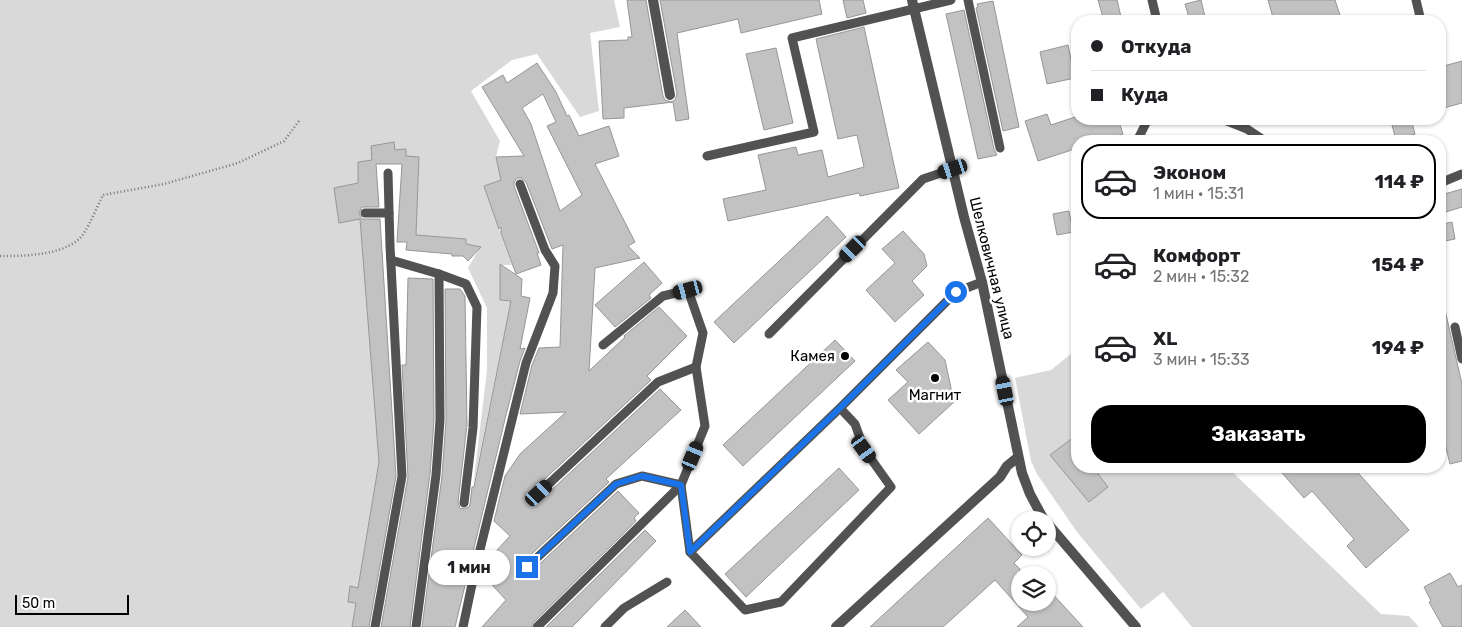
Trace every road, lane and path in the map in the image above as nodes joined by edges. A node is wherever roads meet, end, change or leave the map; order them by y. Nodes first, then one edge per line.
1 (653, 0) edge
2 (951, 0) edge
3 (968, 0) edge
4 (1152, 0) edge
5 (1416, 0) edge
6 (914, 4) edge
7 (1156, 15) edge
8 (1420, 15) edge
9 (670, 95) dead end
10 (299, 121) dead end
11 (1237, 125) edge
12 (1256, 135) edge
13 (1000, 148) dead end
14 (706, 156) dead end
15 (953, 169) junction
16 (388, 173) dead end
17 (1462, 174) edge
18 (1446, 181) edge
19 (520, 184) dead end
20 (365, 213) dead end
21 (389, 213) junction
22 (0, 256) edge
23 (391, 260) junction
24 (439, 274) junction
25 (982, 282) junction
26 (1455, 327) dead end
27 (769, 334) dead end
28 (603, 345) dead end
29 (1462, 359) edge
30 (696, 367) junction
31 (840, 408) junction
32 (1018, 457) junction
33 (681, 485) junction
34 (539, 493) dead end
35 (464, 503) dead end
36 (1039, 511) edge
37 (1056, 533) edge
38 (690, 552) junction
39 (527, 567) dead end
40 (667, 582) dead end
41 (375, 627) edge
42 (416, 627) edge
43 (464, 627) edge
44 (537, 627) edge
45 (605, 627) edge
46 (836, 627) edge
47 (1136, 627) edge

1 - 9 street
2 - 6 lane
3 - 13 lane
4 - 7 lane
5 - 8 lane
6 - 14 lane
6 - 15 street, Шелковичная улица
10 - 22 path
11 - 12 lane
15 - 25 street, Шелковичная улица
15 - 27 lane
16 - 21 lane
17 - 18 lane
19 - 43 lane
20 - 21 lane
21 - 23 lane
23 - 24 lane
23 - 41 lane
24 - 35 lane
24 - 42 lane
25 - 31 lane
25 - 32 street, Шелковичная улица
26 - 29 lane
28 - 30 lane
30 - 33 lane
30 - 34 lane
31 - 38 lane
31 - 38 lane
32 - 36 street, Шелковичная улица
32 - 46 street
33 - 38 lane
33 - 39 lane
33 - 44 lane
37 - 47 street
40 - 45 lane

